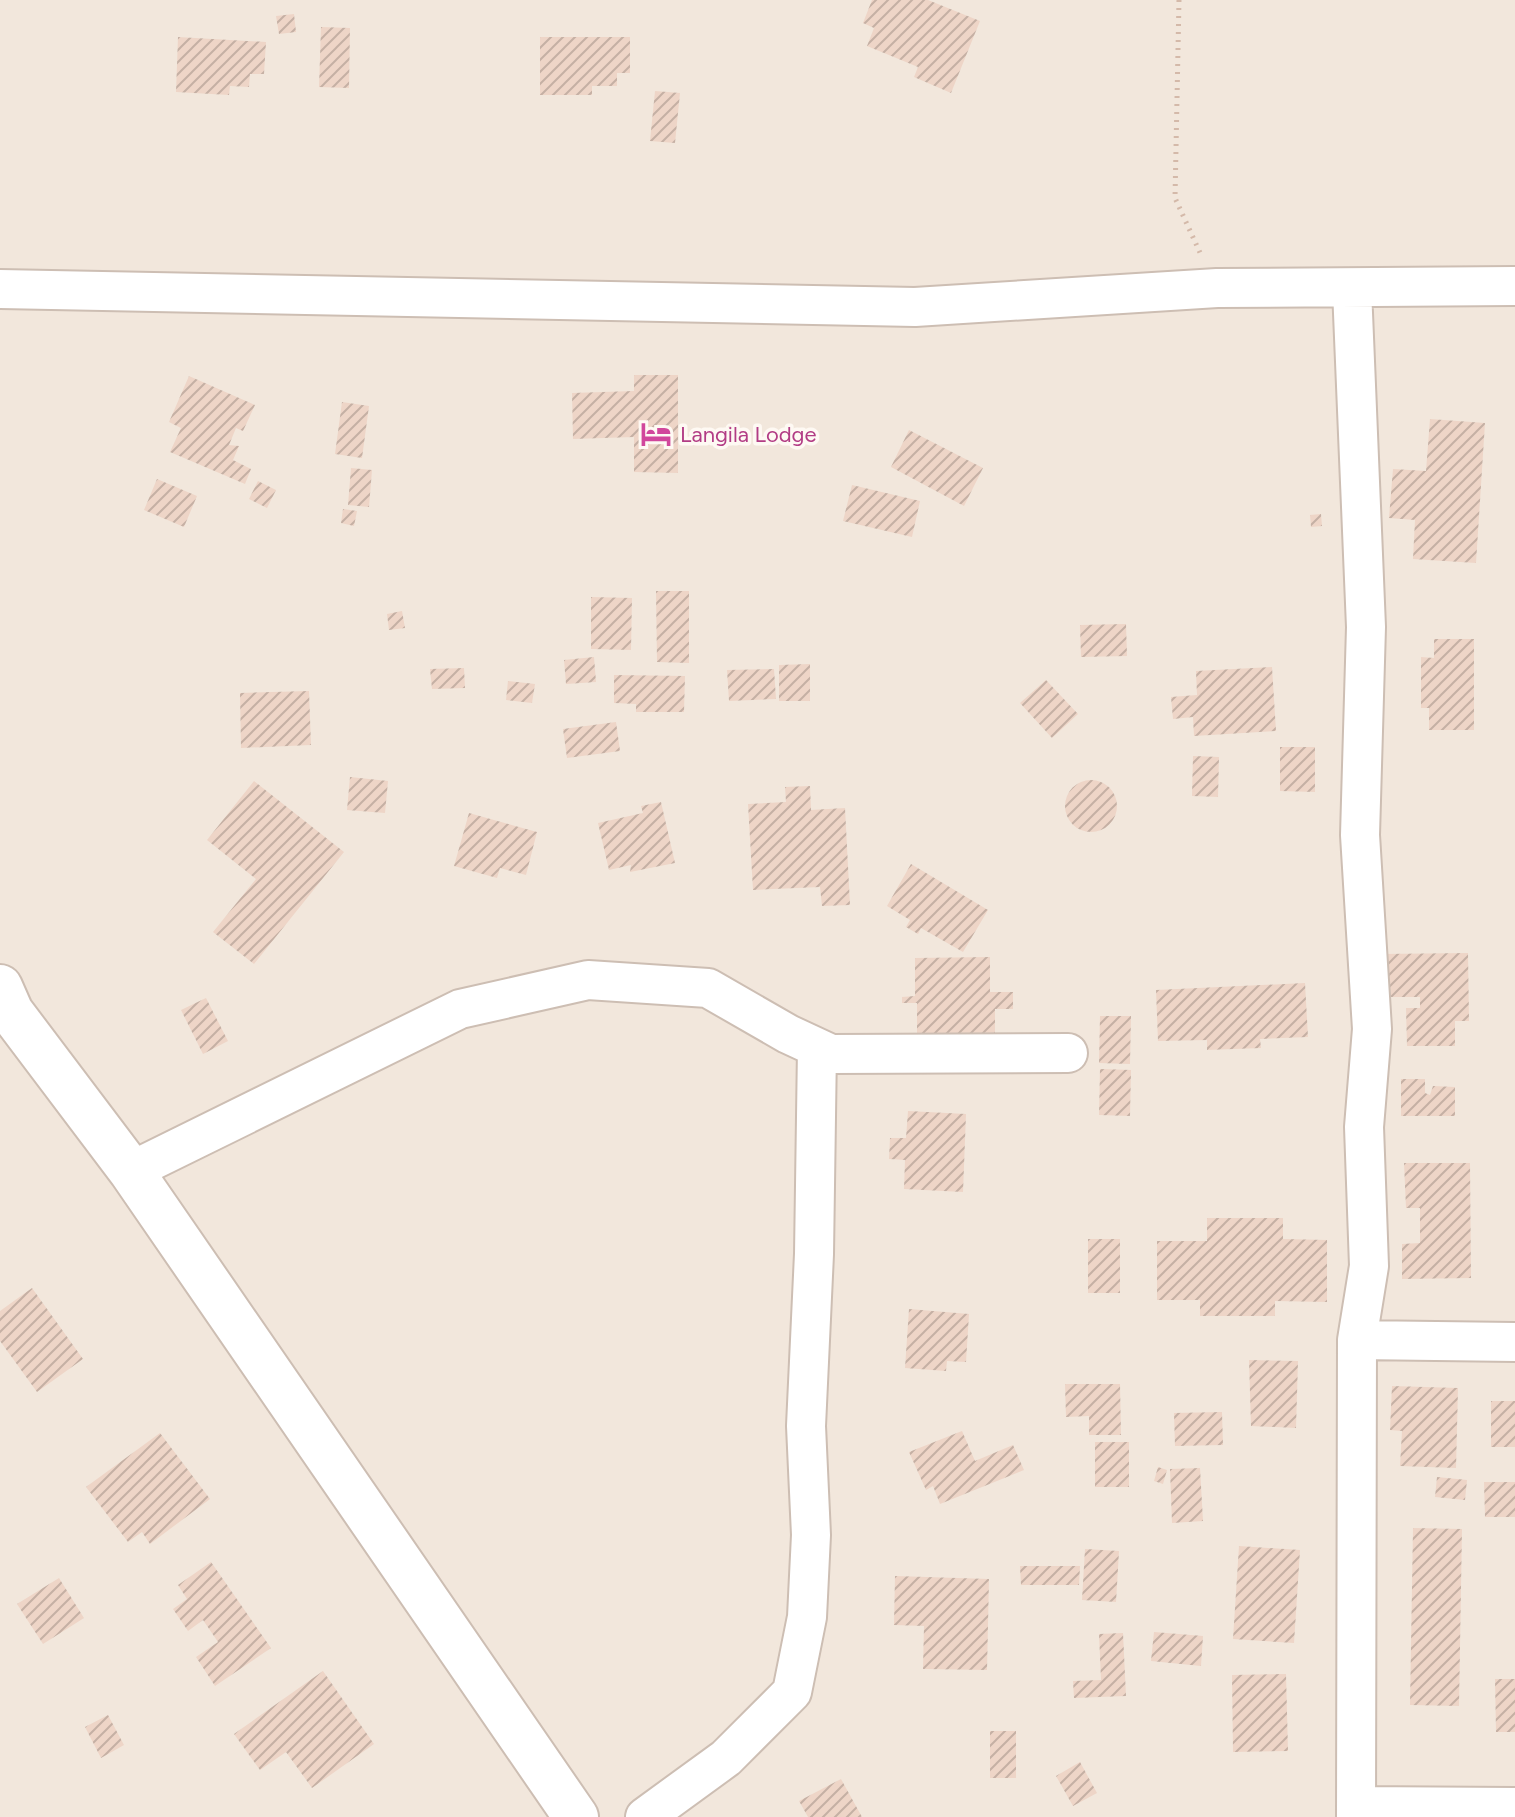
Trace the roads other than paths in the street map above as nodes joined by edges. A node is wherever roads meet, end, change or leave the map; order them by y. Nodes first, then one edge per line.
1 (1515, 286) edge
2 (0, 289) edge
3 (1352, 289) junction
4 (4, 1005) edge
5 (817, 1048) junction
6 (1068, 1053) dead end
7 (131, 1171) junction
8 (1357, 1340) junction
9 (1515, 1342) edge
10 (1515, 1807) edge
11 (1356, 1811) edge
12 (576, 1817) edge
13 (645, 1817) edge

1 - 3 street
2 - 3 street
3 - 8 street
4 - 7 street
5 - 6 street
5 - 7 street
5 - 13 street
7 - 12 street
8 - 9 street
8 - 11 street
10 - 11 street

